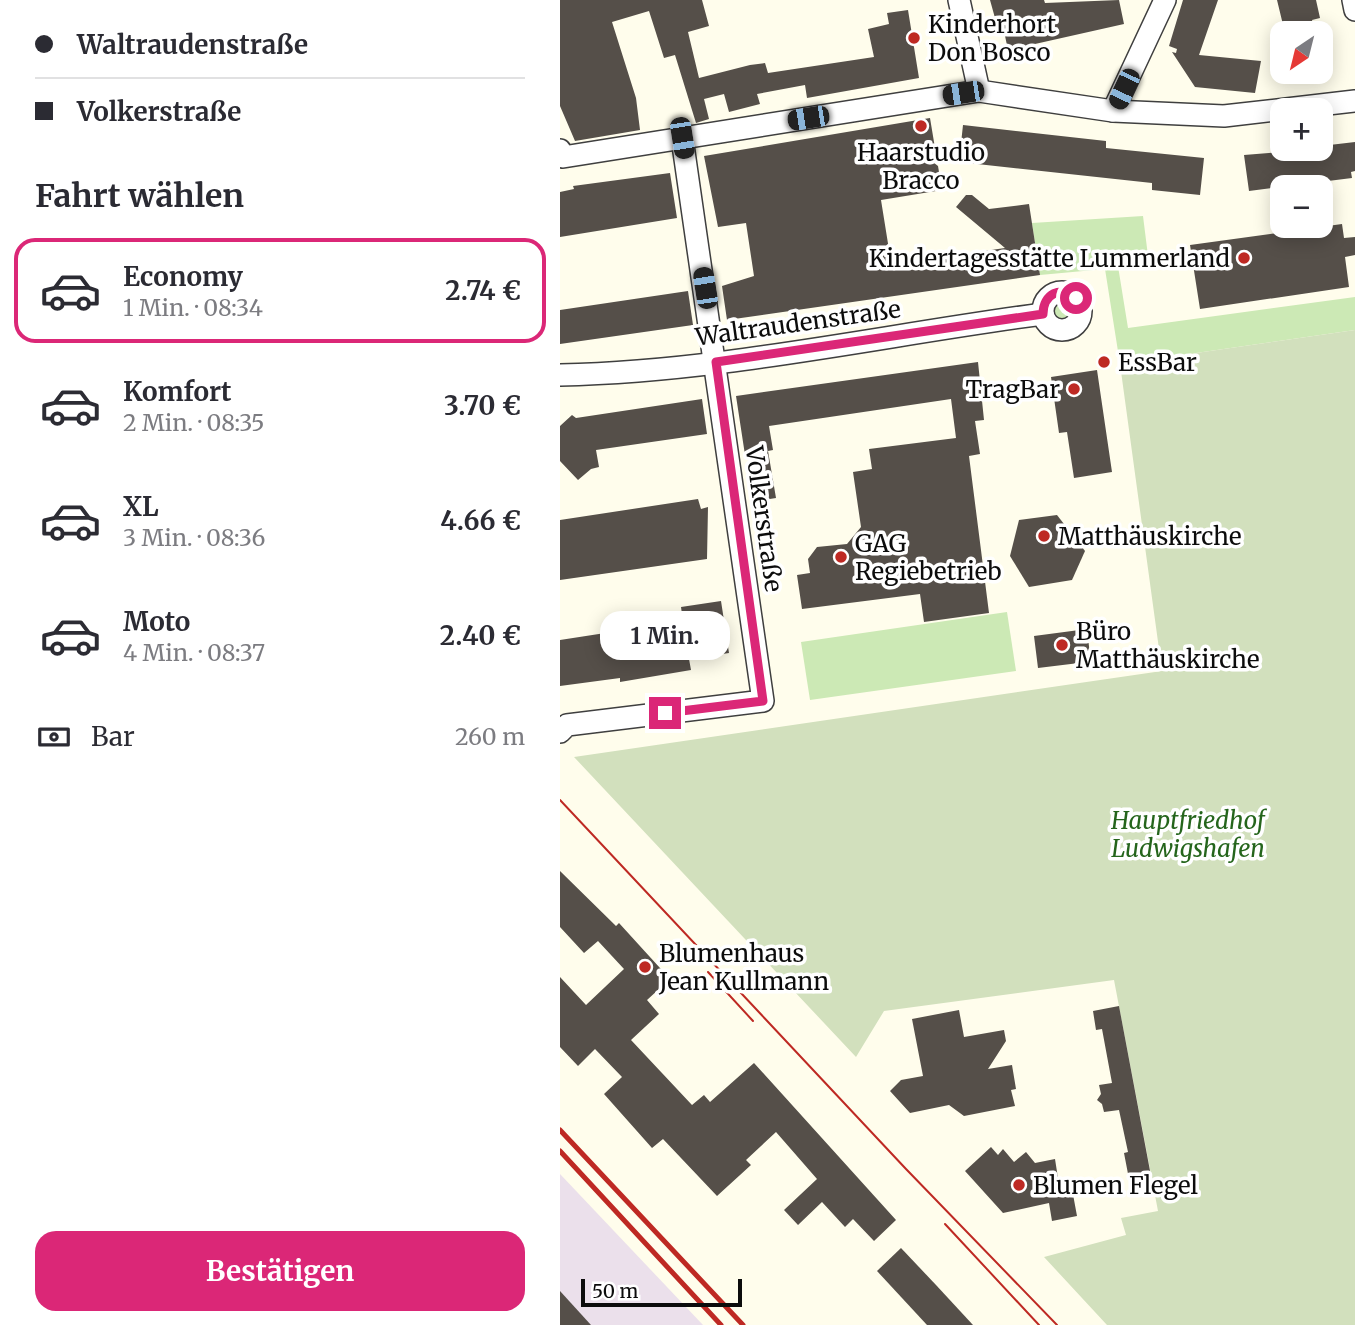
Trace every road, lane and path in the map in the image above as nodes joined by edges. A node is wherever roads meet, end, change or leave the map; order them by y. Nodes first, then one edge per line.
1 (959, 0) edge
2 (1165, 0) edge
3 (1353, 0) edge
4 (1355, 10) edge
5 (979, 91) junction
6 (1355, 101) edge
7 (1113, 111) junction
8 (682, 138) junction
9 (560, 150) edge
10 (1043, 314) dead end
11 (716, 362) junction
12 (560, 376) edge
13 (560, 732) edge

1 - 5 street
2 - 7 street
3 - 4 street
5 - 7 street
5 - 8 street
6 - 7 street
8 - 9 street
8 - 11 street, Volkerstraße
10 - 11 street, Waltraudenstraße
11 - 12 street, Waltraudenstraße
11 - 13 street, Volkerstraße

